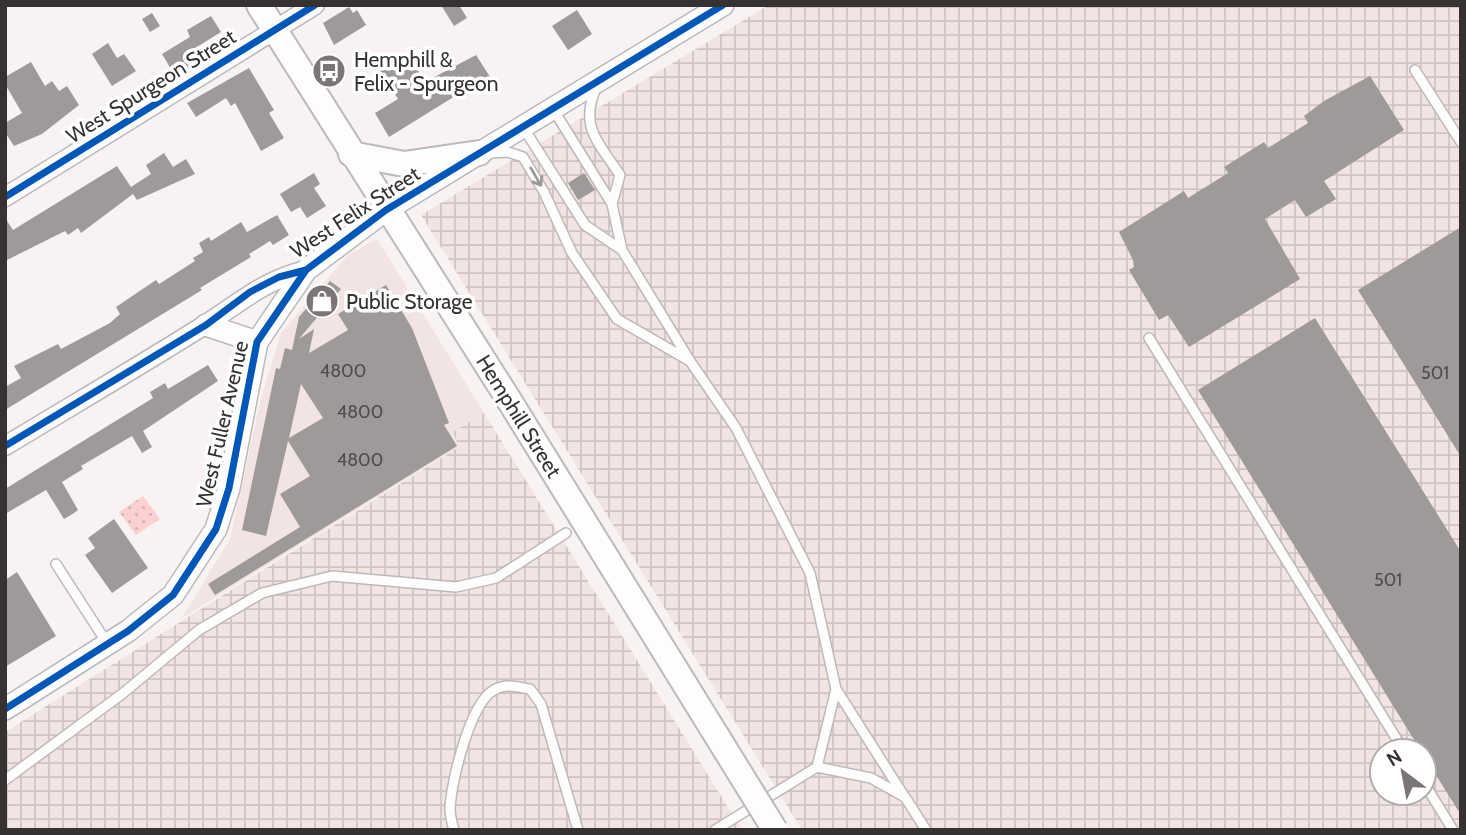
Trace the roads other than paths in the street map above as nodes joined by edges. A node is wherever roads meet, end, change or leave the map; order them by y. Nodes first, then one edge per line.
1 (259, 5) edge
2 (315, 5) edge
3 (723, 5) edge
4 (275, 30) junction
5 (1415, 70) dead end
6 (601, 80) junction
7 (553, 109) junction
8 (523, 127) junction
9 (1461, 142) edge
10 (479, 153) junction
11 (351, 154) junction
12 (5, 197) edge
13 (612, 204) junction
14 (386, 210) junction
15 (622, 250) junction
16 (306, 270) junction
17 (206, 325) junction
18 (1149, 338) dead end
19 (257, 342) junction
20 (690, 361) junction
21 (5, 446) edge
22 (566, 533) dead end
23 (56, 564) dead end
24 (108, 644) junction
25 (836, 689) junction
26 (5, 709) edge
27 (1395, 737) edge
28 (817, 767) junction
29 (5, 780) edge
30 (905, 797) junction
31 (1438, 806) edge
32 (454, 830) edge
33 (579, 830) edge
34 (715, 830) edge
35 (775, 830) edge
36 (926, 830) edge
37 (1453, 830) edge

1 - 4 main road, Hemphill Street
2 - 4 street, West Spurgeon Street
3 - 6 street, West Felix Street
4 - 11 main road, Hemphill Street
4 - 12 street, West Spurgeon Street
5 - 9 lane
6 - 7 street, West Felix Street
6 - 13 lane
7 - 8 street, West Felix Street
7 - 13 lane
8 - 10 street, West Felix Street
8 - 15 lane
10 - 11 main road
10 - 14 street, West Felix Street
10 -> 20 lane
11 - 14 main road, Hemphill Street
13 - 15 lane
14 - 16 street, West Felix Street
14 - 35 main road, Hemphill Street, bridge
15 - 20 lane
16 - 17 street, West Felix Street
16 - 19 street, West Fuller Avenue
17 - 19 street
17 - 21 street, West Felix Street
18 - 27 lane
19 - 24 street, West Fuller Avenue
20 - 25 lane
22 - 29 lane
23 - 24 lane
24 - 26 street, West Fuller Avenue
25 - 28 lane
25 - 30 lane
28 - 30 lane
28 - 34 lane
30 - 36 lane
31 - 37 lane
32 - 33 lane

